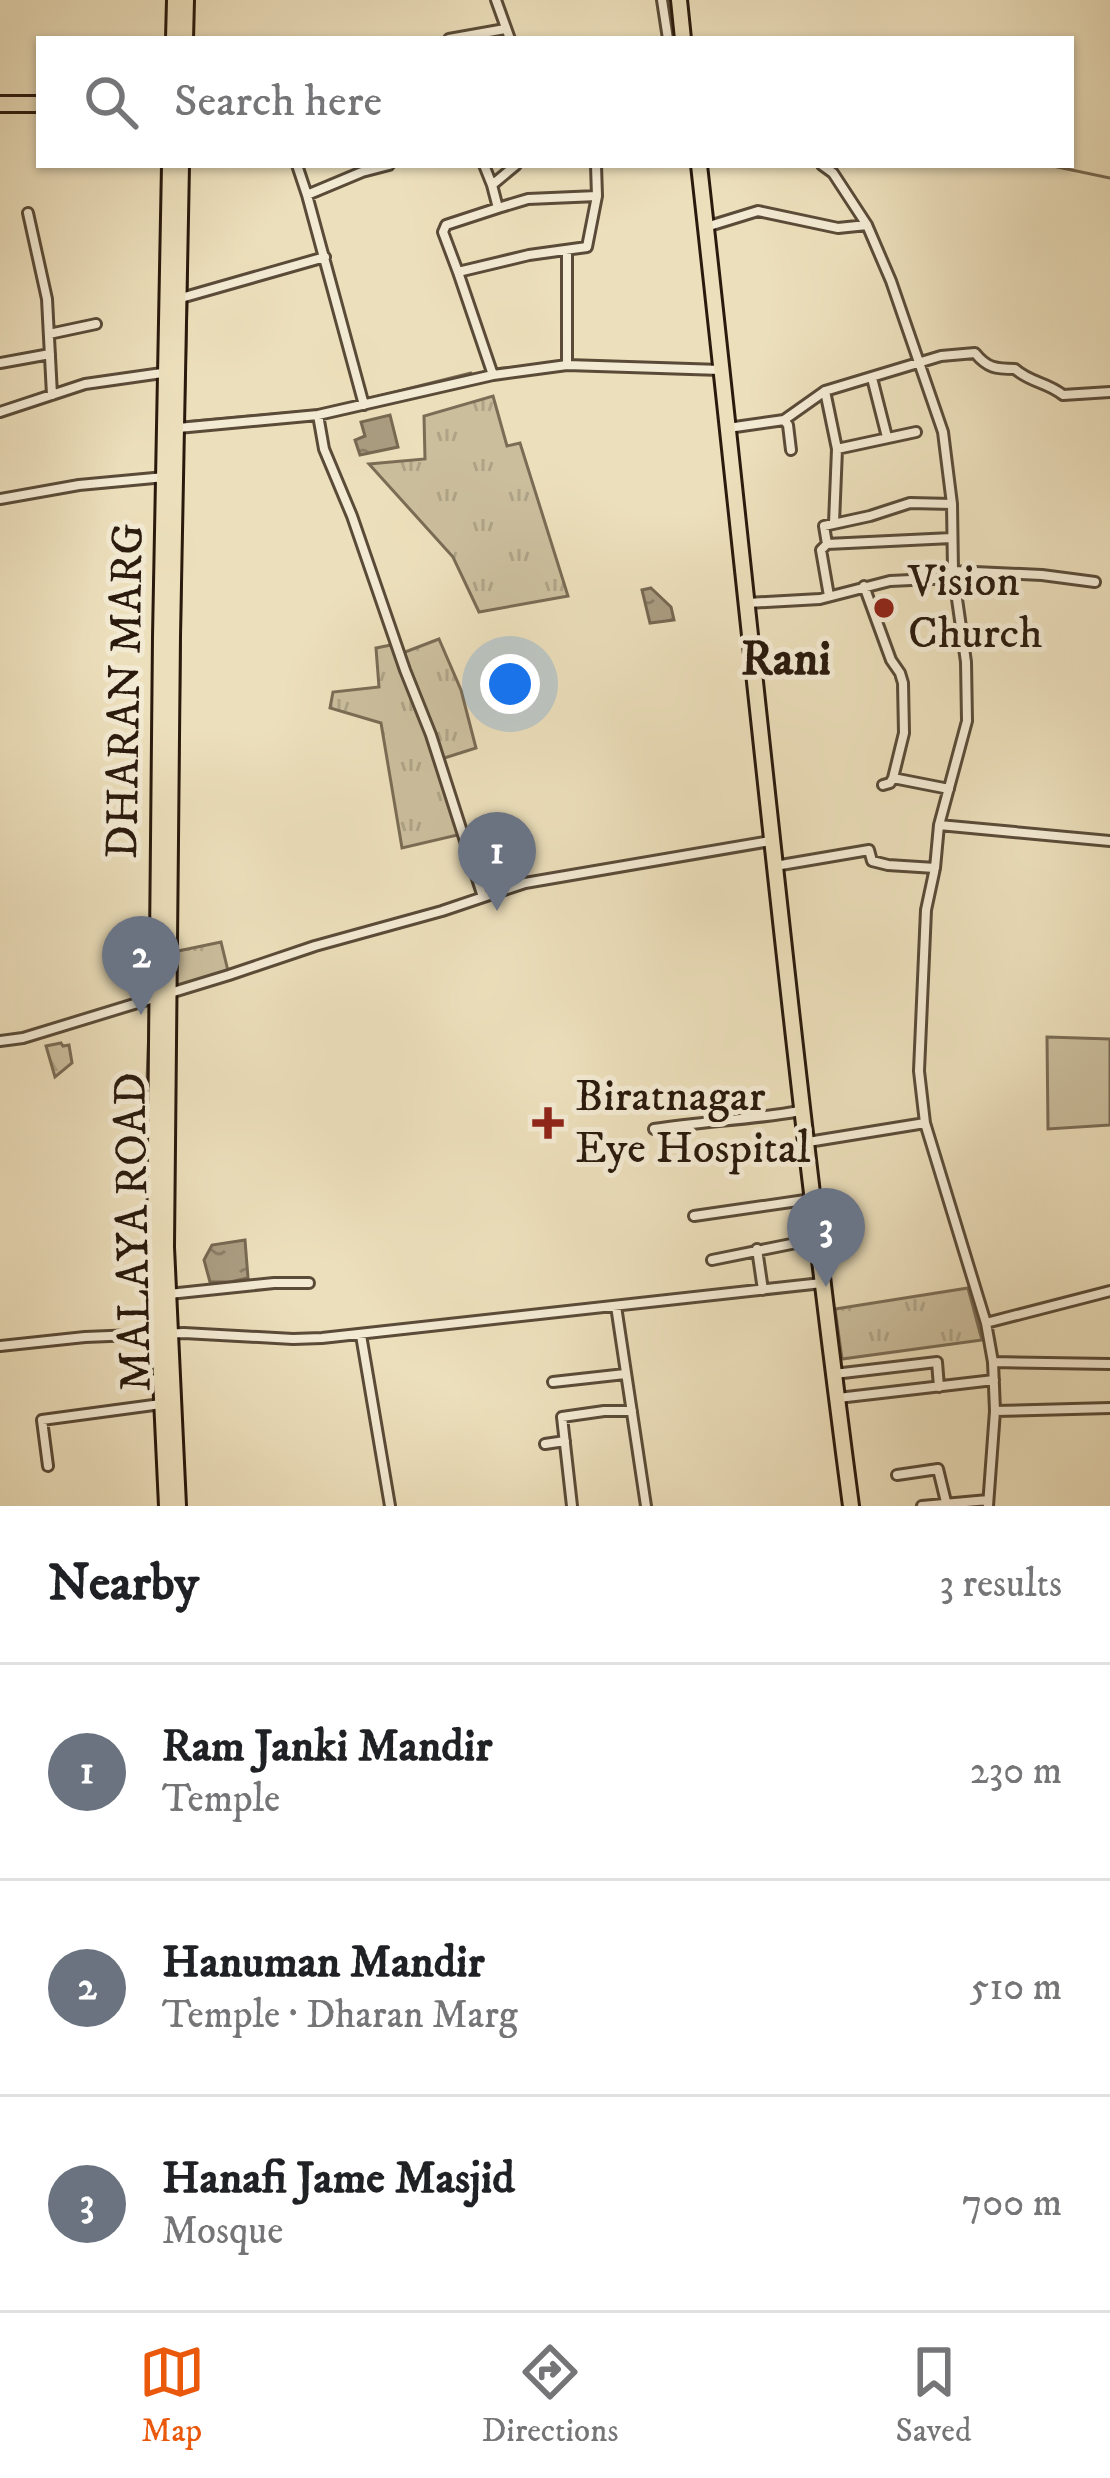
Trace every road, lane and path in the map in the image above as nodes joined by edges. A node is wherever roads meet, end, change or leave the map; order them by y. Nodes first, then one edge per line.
1 (175, 0) edge
2 (186, 0) edge
3 (496, 0) edge
4 (662, 0) edge
5 (679, 0) edge
6 (505, 29) junction
7 (174, 36) edge
8 (185, 36) edge
9 (466, 36) edge
10 (508, 36) edge
11 (668, 36) edge
12 (683, 36) edge
13 (0, 104) edge
14 (36, 104) edge
15 (170, 168) edge
16 (182, 168) edge
17 (298, 168) edge
18 (377, 168) edge
19 (485, 168) edge
20 (512, 168) edge
21 (596, 168) edge
22 (699, 168) edge
23 (826, 168) edge
24 (492, 185) junction
25 (307, 195) junction
26 (596, 196) junction
27 (498, 208) junction
28 (28, 213) dead end
29 (867, 225) junction
30 (706, 227) junction
31 (567, 251) junction
32 (325, 257) junction
33 (458, 272) junction
34 (173, 300) junction
35 (96, 324) dead end
36 (49, 334) junction
37 (50, 354) junction
38 (0, 363) edge
39 (920, 364) junction
40 (567, 365) junction
41 (723, 370) junction
42 (171, 372) junction
43 (494, 375) junction
44 (872, 378) junction
45 (825, 391) junction
46 (1110, 392) edge
47 (52, 395) junction
48 (364, 405) junction
49 (0, 412) edge
50 (318, 415) junction
51 (784, 420) junction
52 (170, 428) junction
53 (727, 428) junction
54 (916, 432) dead end
55 (887, 437) junction
56 (837, 449) junction
57 (791, 450) dead end
58 (165, 477) junction
59 (0, 499) edge
60 (952, 505) junction
61 (833, 523) junction
62 (952, 538) junction
63 (827, 544) junction
64 (953, 574) junction
65 (1095, 582) dead end
66 (864, 586) junction
67 (830, 596) junction
68 (747, 603) junction
69 (893, 778) junction
70 (883, 785) dead end
71 (949, 789) junction
72 (939, 825) junction
73 (165, 835) junction
74 (770, 841) junction
75 (1110, 841) edge
76 (773, 866) junction
77 (935, 868) junction
78 (482, 897) junction
79 (164, 995) junction
80 (0, 1041) edge
81 (802, 1111) junction
82 (925, 1123) junction
83 (654, 1129) dead end
84 (806, 1142) junction
85 (813, 1199) junction
86 (694, 1216) dead end
87 (160, 1227) junction
88 (818, 1239) junction
89 (757, 1249) junction
90 (712, 1260) dead end
91 (309, 1283) dead end
92 (823, 1283) junction
93 (763, 1290) junction
94 (1110, 1291) edge
95 (168, 1294) junction
96 (616, 1306) junction
97 (986, 1323) junction
98 (164, 1335) junction
99 (361, 1335) junction
100 (0, 1346) edge
101 (993, 1362) junction
102 (1110, 1364) edge
103 (625, 1374) junction
104 (833, 1374) junction
105 (994, 1380) junction
106 (553, 1382) dead end
107 (939, 1387) junction
108 (836, 1398) junction
109 (161, 1404) junction
110 (1110, 1408) edge
111 (995, 1411) junction
112 (632, 1412) junction
113 (565, 1441) junction
114 (545, 1444) dead end
115 (48, 1466) dead end
116 (897, 1475) dead end
117 (946, 1502) junction
118 (988, 1503) edge
119 (934, 1505) edge
120 (167, 1506) edge
121 (178, 1506) edge
122 (390, 1506) edge
123 (572, 1506) edge
124 (646, 1506) edge
125 (850, 1506) edge
126 (922, 1506) edge

1 - 7 main road
2 - 8 main road
3 - 6 street
4 - 11 street
5 - 12 main road
6 - 9 street
6 - 10 street
13 - 14 main road
15 - 34 main road, DHARAN MARG
16 - 34 main road
17 - 25 street
18 - 25 street
19 - 24 street
20 - 24 street
21 - 26 street
22 - 30 main road
23 - 29 street
24 - 27 street
25 - 32 street
26 - 27 street
26 - 31 street
27 - 33 street
28 - 36 street
29 - 30 street
29 - 39 street
30 - 41 main road
31 - 33 street
31 - 40 street
32 - 34 street
32 - 48 street
33 - 43 street
34 - 42 main road, DHARAN MARG
35 - 36 street
36 - 37 street
37 - 38 street
37 - 47 street
39 - 44 street
39 - 46 street
39 - 60 street
40 - 41 street
40 - 43 street
41 - 53 main road
42 - 47 street
42 - 52 main road, DHARAN MARG
43 - 48 street
44 - 45 street
44 - 55 street
45 - 51 street
45 - 56 street
47 - 49 street
48 - 50 street
50 - 52 street
50 - 78 street
51 - 53 street
51 - 57 street
52 - 58 main road, DHARAN MARG
52 - 73 main road
53 - 68 main road
54 - 55 street
55 - 56 street
56 - 61 street
58 - 59 street
58 - 73 main road, DHARAN MARG
60 - 61 street
60 - 62 street
61 - 63 street
62 - 63 street
62 - 64 street
63 - 67 street
64 - 65 street
64 - 66 street
64 - 71 street
66 - 67 street
66 - 69 street
67 - 68 street
68 - 74 main road
69 - 70 street
69 - 71 street
71 - 72 street
72 - 75 street
72 - 77 street
73 - 79 main road, DHARAN MARG
74 - 76 main road
74 - 78 street
76 - 77 street
76 - 81 main road
77 - 82 street
78 - 79 street
79 - 80 street
79 - 87 main road, DHARAN MARG
81 - 83 street
81 - 84 main road
82 - 84 street
82 - 97 street
84 - 85 main road
85 - 86 street
85 - 88 main road
87 - 95 main road, MALAYA ROAD
87 - 98 main road, DHARAN MARG
88 - 89 street
88 - 92 main road
89 - 90 street
89 - 93 street
91 - 95 street
92 - 93 street
92 - 104 main road
93 - 96 street
94 - 97 street
95 - 98 main road, MALAYA ROAD
96 - 99 street
96 - 103 street
97 - 101 street
98 - 99 street
98 - 100 street
98 - 109 main road, DHARAN MARG
98 - 121 main road, MALAYA ROAD
99 - 122 street
101 - 102 street
101 - 105 street
103 - 106 street
103 - 112 street
104 - 107 street
104 - 108 main road
105 - 107 street
105 - 111 street
107 - 108 street
108 - 125 main road
109 - 115 street
109 - 120 main road, DHARAN MARG
110 - 111 street
111 - 118 street
112 - 113 street
112 - 124 street
113 - 114 street
113 - 123 street
116 - 117 street
117 - 118 street
117 - 119 street
119 - 126 street

